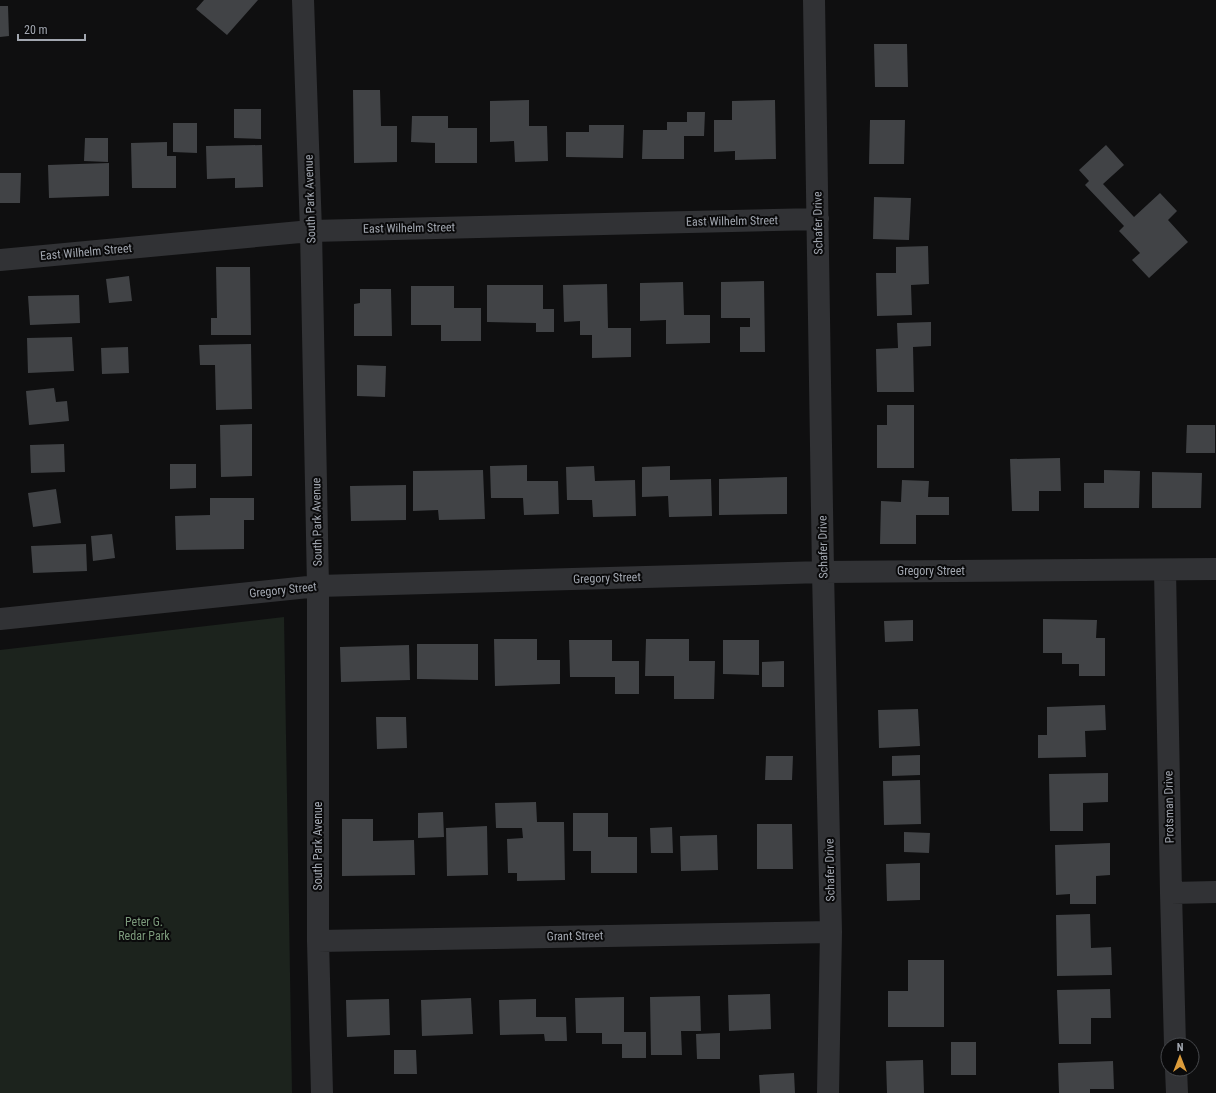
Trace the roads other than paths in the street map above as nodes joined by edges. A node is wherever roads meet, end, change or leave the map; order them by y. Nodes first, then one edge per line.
1 (303, 0) edge
2 (814, 0) edge
3 (818, 219) junction
4 (311, 230) junction
5 (0, 260) edge
6 (1216, 569) edge
7 (1165, 570) junction
8 (823, 572) junction
9 (318, 586) junction
10 (0, 619) edge
11 (1216, 892) edge
12 (1171, 893) junction
13 (831, 932) junction
14 (318, 941) junction
15 (1175, 1037) edge
16 (1176, 1077) edge
17 (322, 1093) edge
18 (828, 1093) edge
19 (1177, 1093) edge

1 - 4 street, South Park Avenue
2 - 3 street, Schafer Drive
3 - 4 street, East Wilhelm Street
3 - 8 street, Schafer Drive
4 - 5 street, East Wilhelm Street
4 - 9 street, South Park Avenue
6 - 7 street, Gregory Street
7 - 8 street, Gregory Street
7 - 12 street, Protsman Drive
8 - 9 street, Gregory Street
8 - 13 street, Schafer Drive
9 - 10 street, Gregory Street
9 - 14 street, South Park Avenue
11 - 12 street
12 - 15 street, Protsman Drive
13 - 14 street, Grant Street
13 - 18 street, Schafer Drive
14 - 17 street, South Park Avenue
16 - 19 street

